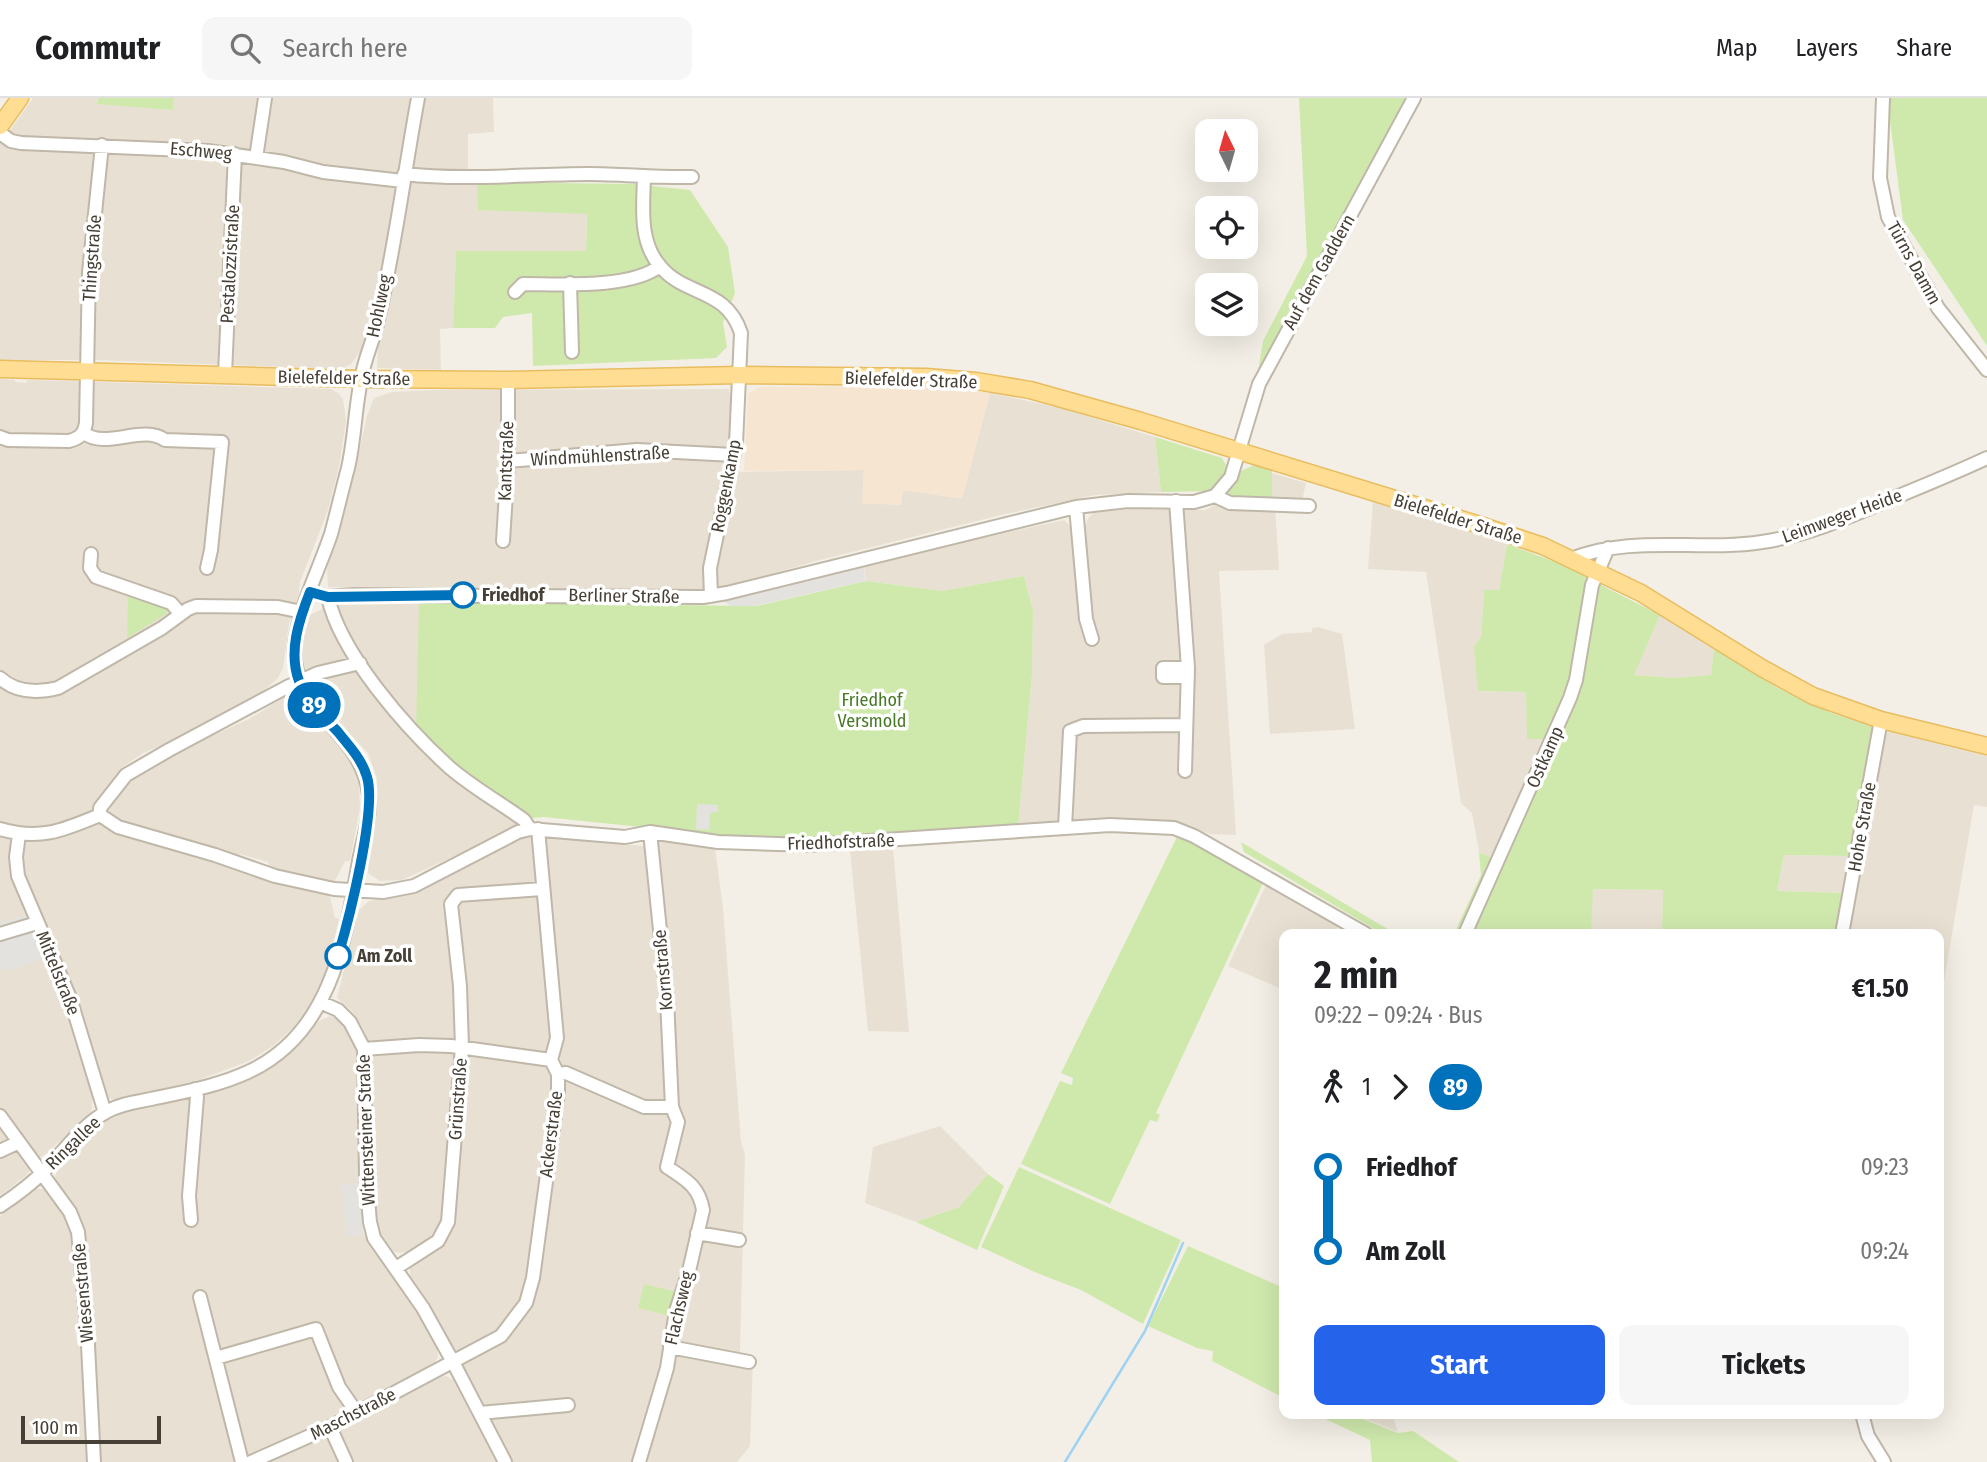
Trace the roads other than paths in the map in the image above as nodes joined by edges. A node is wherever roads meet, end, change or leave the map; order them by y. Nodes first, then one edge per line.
1 (20, 98) edge
2 (265, 98) edge
3 (418, 98) edge
4 (1414, 98) edge
5 (1883, 98) edge
6 (0, 126) edge
7 (0, 133) edge
8 (102, 145) junction
9 (235, 154) junction
10 (256, 158) junction
11 (403, 177) junction
12 (692, 177) dead end
13 (644, 178) junction
14 (660, 266) junction
15 (570, 284) junction
16 (515, 292) dead end
17 (572, 352) dead end
18 (0, 369) edge
19 (87, 370) junction
20 (1987, 370) edge
21 (225, 374) junction
22 (740, 375) junction
23 (360, 379) junction
24 (508, 380) junction
25 (84, 433) junction
26 (0, 437) edge
27 (1239, 452) junction
28 (734, 455) junction
29 (1987, 458) edge
30 (508, 461) junction
31 (1215, 495) junction
32 (1176, 501) junction
33 (1309, 506) dead end
34 (1076, 507) junction
35 (503, 541) dead end
36 (1608, 548) junction
37 (91, 554) dead end
38 (1571, 559) junction
39 (207, 568) dead end
40 (1598, 570) junction
41 (310, 592) junction
42 (711, 596) junction
43 (328, 597) junction
44 (302, 612) junction
45 (180, 613) junction
46 (1092, 639) dead end
47 (360, 663) junction
48 (0, 678) edge
49 (299, 681) junction
50 (1881, 720) junction
51 (1186, 725) junction
52 (1987, 746) edge
53 (1185, 771) dead end
54 (100, 815) junction
55 (1065, 828) junction
56 (0, 829) edge
57 (534, 829) junction
58 (650, 832) junction
59 (19, 834) junction
60 (542, 889) junction
61 (354, 891) junction
62 (37, 923) junction
63 (1357, 929) edge
64 (1467, 929) edge
65 (1843, 929) edge
66 (0, 934) edge
67 (322, 1003) junction
68 (462, 1047) junction
69 (364, 1049) junction
70 (551, 1060) junction
71 (558, 1074) junction
72 (195, 1089) junction
73 (672, 1108) junction
74 (105, 1113) junction
75 (0, 1116) edge
76 (19, 1142) junction
77 (0, 1151) edge
78 (42, 1173) junction
79 (0, 1206) edge
80 (191, 1220) dead end
81 (697, 1233) junction
82 (739, 1240) dead end
83 (396, 1268) junction
84 (200, 1297) dead end
85 (670, 1348) junction
86 (216, 1358) junction
87 (453, 1362) junction
88 (749, 1362) dead end
89 (568, 1405) dead end
90 (357, 1413) junction
91 (481, 1413) junction
92 (1864, 1419) edge
93 (331, 1427) junction
94 (94, 1462) edge
95 (242, 1462) edge
96 (251, 1462) edge
97 (346, 1462) edge
98 (505, 1462) edge
99 (639, 1462) edge
100 (1884, 1462) edge

1 - 6 main road
2 - 10 street
3 - 11 street, Hohlweg
4 - 27 street, Auf dem Gaddern
5 - 20 street, Türns Damm
7 - 8 street, Eschweg
8 - 9 street, Eschweg
8 - 19 street, Thingstraße
9 - 10 street, Eschweg
9 - 21 street, Pestalozzistraße
10 - 11 street, Eschweg
11 - 13 street, Eschweg
11 - 23 street, Hohlweg
12 - 13 street, Eschweg
13 - 14 street
14 - 15 street
14 - 22 street, Roggenkamp
15 - 16 street
15 - 17 street
18 - 19 main road, Bielefelder Straße
19 - 21 main road, Bielefelder Straße
19 - 25 street, Thingstraße
21 - 23 main road, Bielefelder Straße
22 - 24 main road, Bielefelder Straße
22 - 27 main road, Bielefelder Straße
22 - 28 street, Roggenkamp
23 - 24 main road, Bielefelder Straße
23 - 41 street, Hohlweg
24 - 30 street, Kantstraße
25 - 26 street
25 - 39 street
27 - 31 street
27 - 38 main road, Bielefelder Straße
28 - 30 street, Windmühlenstraße
28 - 42 street, Roggenkamp
29 - 36 street, Leimweger Heide
30 - 35 street, Kantstraße
31 - 32 street, Berliner Straße
31 - 33 street, Berliner Straße
32 - 34 street, Berliner Straße
32 - 51 street
34 - 42 street, Berliner Straße
34 - 46 street
36 - 38 street, Leimweger Heide
36 - 40 street
37 - 45 street
38 - 40 main road, Bielefelder Straße
40 - 50 main road, Bielefelder Straße
40 - 64 street, Ostkamp
41 - 43 street, Berliner Straße
41 - 44 street
42 - 43 street, Berliner Straße
43 - 47 street
44 - 45 street
44 - 49 street
45 - 48 street
47 - 49 street
47 - 57 street
49 - 54 street
49 - 61 street
50 - 52 main road, Bielefelder Straße
50 - 65 street, Hohe Straße
51 - 53 street
51 - 55 street
54 - 59 street
54 - 61 street
55 - 58 street, Friedhofstraße
55 - 63 street, Friedhofstraße
56 - 59 street
57 - 58 street, Friedhofstraße
57 - 60 street
57 - 61 street
58 - 73 street, Kornstraße
59 - 62 street, Mittelstraße
60 - 68 street, Grünstraße
60 - 70 street
61 - 67 street, Ringallee
62 - 66 street
62 - 74 street, Mittelstraße
67 - 69 street, Wittensteiner Straße
67 - 72 street, Ringallee
68 - 69 street
68 - 70 street
68 - 83 street, Grünstraße
69 - 83 street, Wittensteiner Straße
70 - 71 street, Ackerstraße
71 - 73 street
71 - 87 street, Ackerstraße
72 - 74 street, Ringallee
72 - 80 street
73 - 81 street, Flachsweg
74 - 78 street, Ringallee
75 - 76 street, Wiesenstraße
76 - 77 street
76 - 78 street, Wiesenstraße
78 - 79 street, Ringallee
78 - 94 street, Wiesenstraße
81 - 82 street
81 - 85 street, Flachsweg
83 - 87 street, Wittensteiner Straße
84 - 86 street
85 - 88 street
85 - 99 street, Flachsweg
86 - 90 street
86 - 95 street
87 - 90 street, Maschstraße
87 - 91 street, Wittensteiner Straße
89 - 91 street
90 - 93 street, Maschstraße
91 - 98 street, Wittensteiner Straße
92 - 100 street
93 - 96 street, Maschstraße
93 - 97 street

